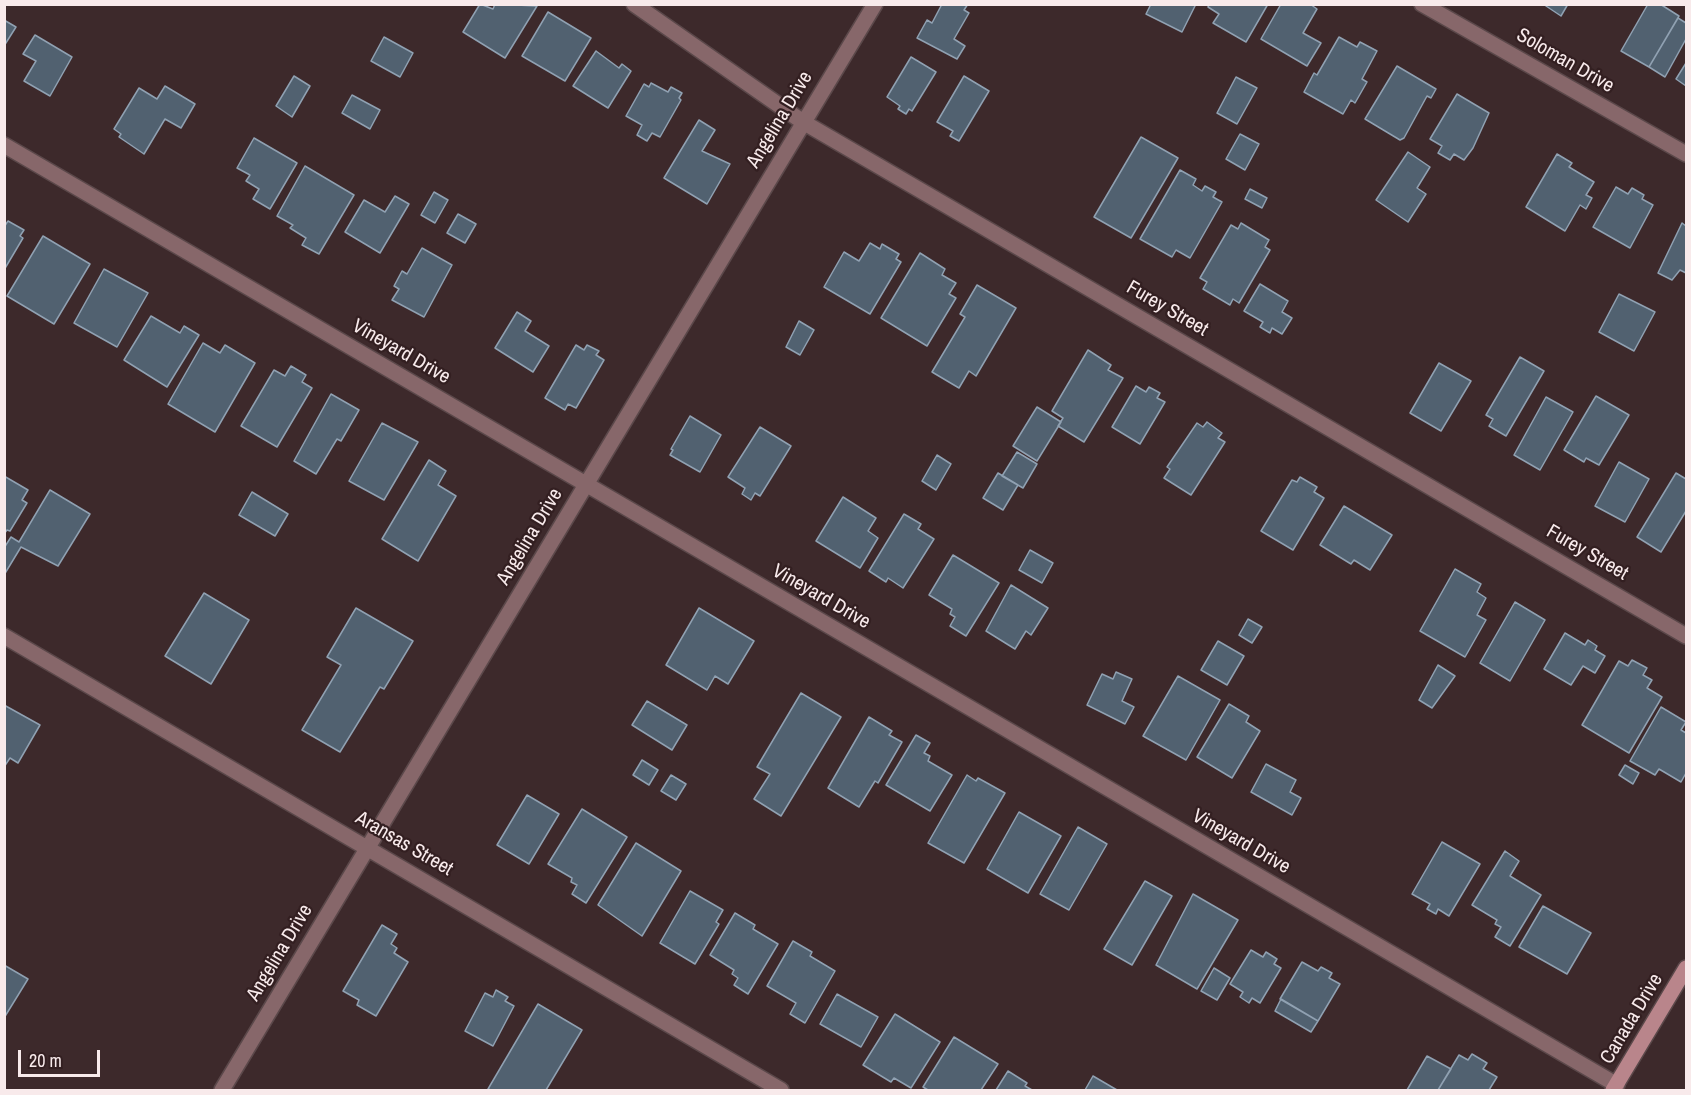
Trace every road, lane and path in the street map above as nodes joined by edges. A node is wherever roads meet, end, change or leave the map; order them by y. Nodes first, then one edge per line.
1 (634, 4) edge
2 (875, 4) edge
3 (1422, 4) edge
4 (803, 122) junction
5 (4, 145) edge
6 (1686, 154) edge
7 (586, 484) junction
8 (4, 636) edge
9 (1686, 636) edge
10 (369, 848) junction
11 (1686, 968) edge
12 (1615, 1088) edge
13 (222, 1090) edge
14 (781, 1090) edge

1 - 4 street, Furey Street
2 - 4 street, Angelina Drive
3 - 6 street, Soloman Drive
4 - 7 street, Angelina Drive
4 - 9 street, Furey Street
5 - 7 street, Vineyard Drive
7 - 10 street, Angelina Drive
7 - 12 street, Vineyard Drive
8 - 10 street, Aransas Street
10 - 13 street, Angelina Drive
10 - 14 street, Aransas Street
11 - 12 street, Canada Drive

